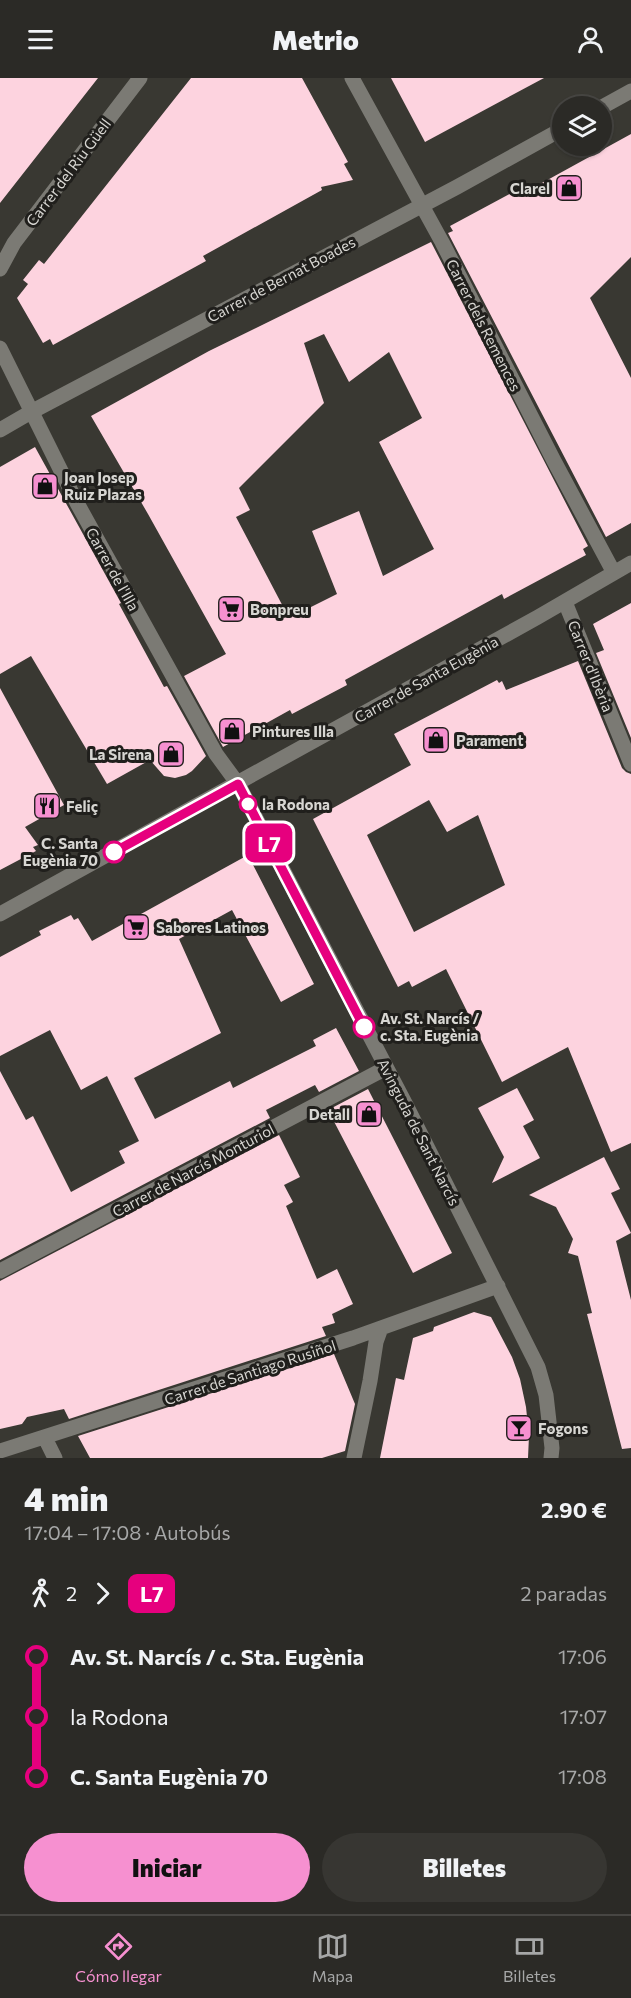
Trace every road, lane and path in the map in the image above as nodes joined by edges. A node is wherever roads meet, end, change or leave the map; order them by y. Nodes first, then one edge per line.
1 (140, 78) edge
2 (352, 78) edge
3 (631, 91) edge
4 (612, 101) edge
5 (552, 134) edge
6 (422, 205) junction
7 (0, 269) edge
8 (0, 348) edge
9 (31, 412) junction
10 (0, 430) edge
11 (631, 563) edge
12 (614, 573) junction
13 (565, 602) junction
14 (631, 764) edge
15 (238, 784) junction
16 (0, 914) edge
17 (386, 1068) junction
18 (0, 1271) edge
19 (498, 1286) junction
20 (381, 1328) junction
21 (45, 1438) junction
22 (0, 1451) edge
23 (56, 1458) edge
24 (354, 1458) edge
25 (550, 1458) edge

1 - 7 street, Carrer del Riu Güell
2 - 6 street, Carrer dels Remences
3 - 4 street
5 - 6 street, Carrer de Bernat Boades
6 - 9 street, Carrer de Bernat Boades
6 - 12 street, Carrer dels Remences
8 - 9 street, Carrer de l'Illa
9 - 10 street, Carrer de Bernat Boades
9 - 15 street, Carrer de l'Illa
11 - 12 street, Carrer de Santa Eugènia
12 - 13 street, Carrer de Santa Eugènia
13 - 14 street, Carrer d'Ibèria
13 - 15 street, Carrer de Santa Eugènia
15 - 16 street, Carrer de Santa Eugènia
15 - 17 street, Avinguda de Sant Narcís
17 - 18 street, Carrer de Narcís Monturiol
17 - 19 street, Avinguda de Sant Narcís
19 - 20 street, Carrer de Santiago Rusiñol
19 - 25 street, Avinguda de Sant Narcís
20 - 21 street, Carrer de Santiago Rusiñol
20 - 24 street
21 - 22 street, Carrer de Santiago Rusiñol
21 - 23 street

